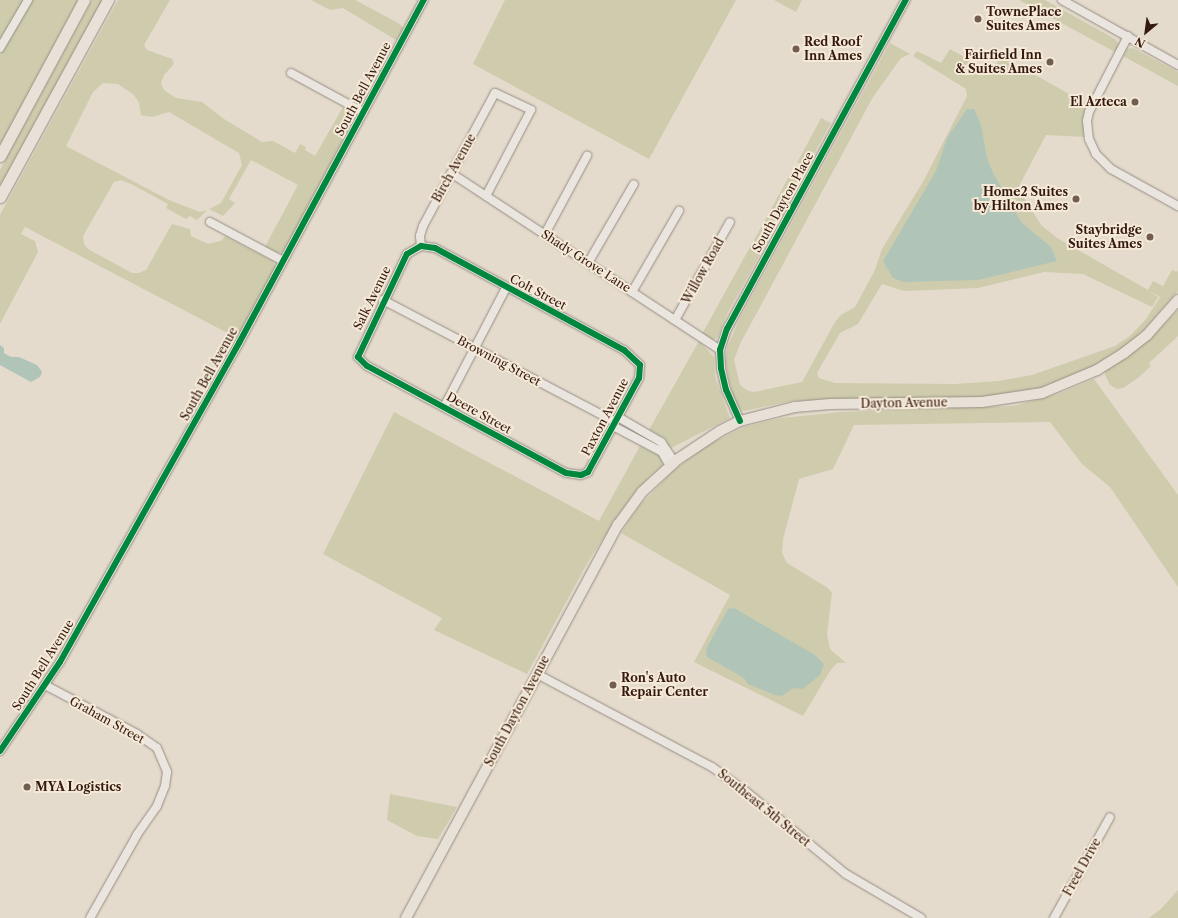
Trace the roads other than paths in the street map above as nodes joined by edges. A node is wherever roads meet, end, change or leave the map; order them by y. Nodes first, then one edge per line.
1 (28, 0) edge
2 (84, 0) edge
3 (108, 0) edge
4 (424, 0) edge
5 (906, 0) edge
6 (1062, 0) edge
7 (1128, 36) junction
8 (0, 48) edge
9 (1178, 65) edge
10 (291, 73) dead end
11 (364, 112) junction
12 (0, 156) edge
13 (587, 156) dead end
14 (451, 173) junction
15 (634, 184) dead end
16 (486, 196) junction
17 (0, 197) edge
18 (1178, 206) edge
19 (679, 211) dead end
20 (210, 222) dead end
21 (730, 222) dead end
22 (545, 234) junction
23 (421, 246) junction
24 (283, 261) junction
25 (588, 263) junction
26 (506, 288) junction
27 (632, 292) junction
28 (383, 300) junction
29 (1178, 300) edge
30 (675, 320) junction
31 (475, 348) junction
32 (720, 350) junction
33 (640, 365) joint
34 (367, 366) joint
35 (444, 407) junction
36 (616, 422) junction
37 (740, 422) junction
38 (672, 463) junction
39 (581, 475) joint
40 (631, 506) joint
41 (537, 674) junction
42 (45, 685) junction
43 (0, 751) edge
44 (1110, 817) dead end
45 (90, 918) edge
46 (406, 918) edge
47 (921, 918) edge
48 (1054, 918) edge

1 - 8 street
2 - 12 highway
3 - 17 highway
4 - 11 street, South Bell Avenue
5 - 32 street, South Dayton Place
6 - 7 street
7 - 9 street
7 - 18 street
10 - 11 street
11 - 24 street, South Bell Avenue
13 - 22 street
14 - 16 street, Shady Grove Lane
14 - 16 street, Birch Avenue
14 - 23 street, Birch Avenue
15 - 25 street
16 - 22 street, Shady Grove Lane
19 - 27 street
20 - 24 street
21 - 30 street, Willow Road
22 - 25 street, Shady Grove Lane
23 - 26 street, Colt Street
23 - 28 street, Salk Avenue
24 - 42 street, South Bell Avenue
25 - 27 street, Shady Grove Lane
26 - 31 street
26 - 33 street, Colt Street
27 - 30 street, Shady Grove Lane
28 - 31 street, Browning Street
28 - 34 street, Salk Avenue
29 - 37 main road, Dayton Avenue
30 - 32 street, Shady Grove Lane
31 - 35 street
31 - 36 street, Browning Street
32 - 37 street, South Dayton Place
33 - 36 street, Paxton Avenue
34 - 35 street, Deere Street
35 - 39 street, Deere Street
36 - 38 street, Browning Street
36 - 39 street, Paxton Avenue
37 - 38 main road, Dayton Avenue
38 - 40 main road, Dayton Avenue
40 - 41 main road, South Dayton Avenue
41 - 46 main road, South Dayton Avenue
41 - 47 street, Southeast 5th Street
42 - 43 street, South Bell Avenue
42 - 45 street, Graham Street
44 - 48 street, Freel Drive

